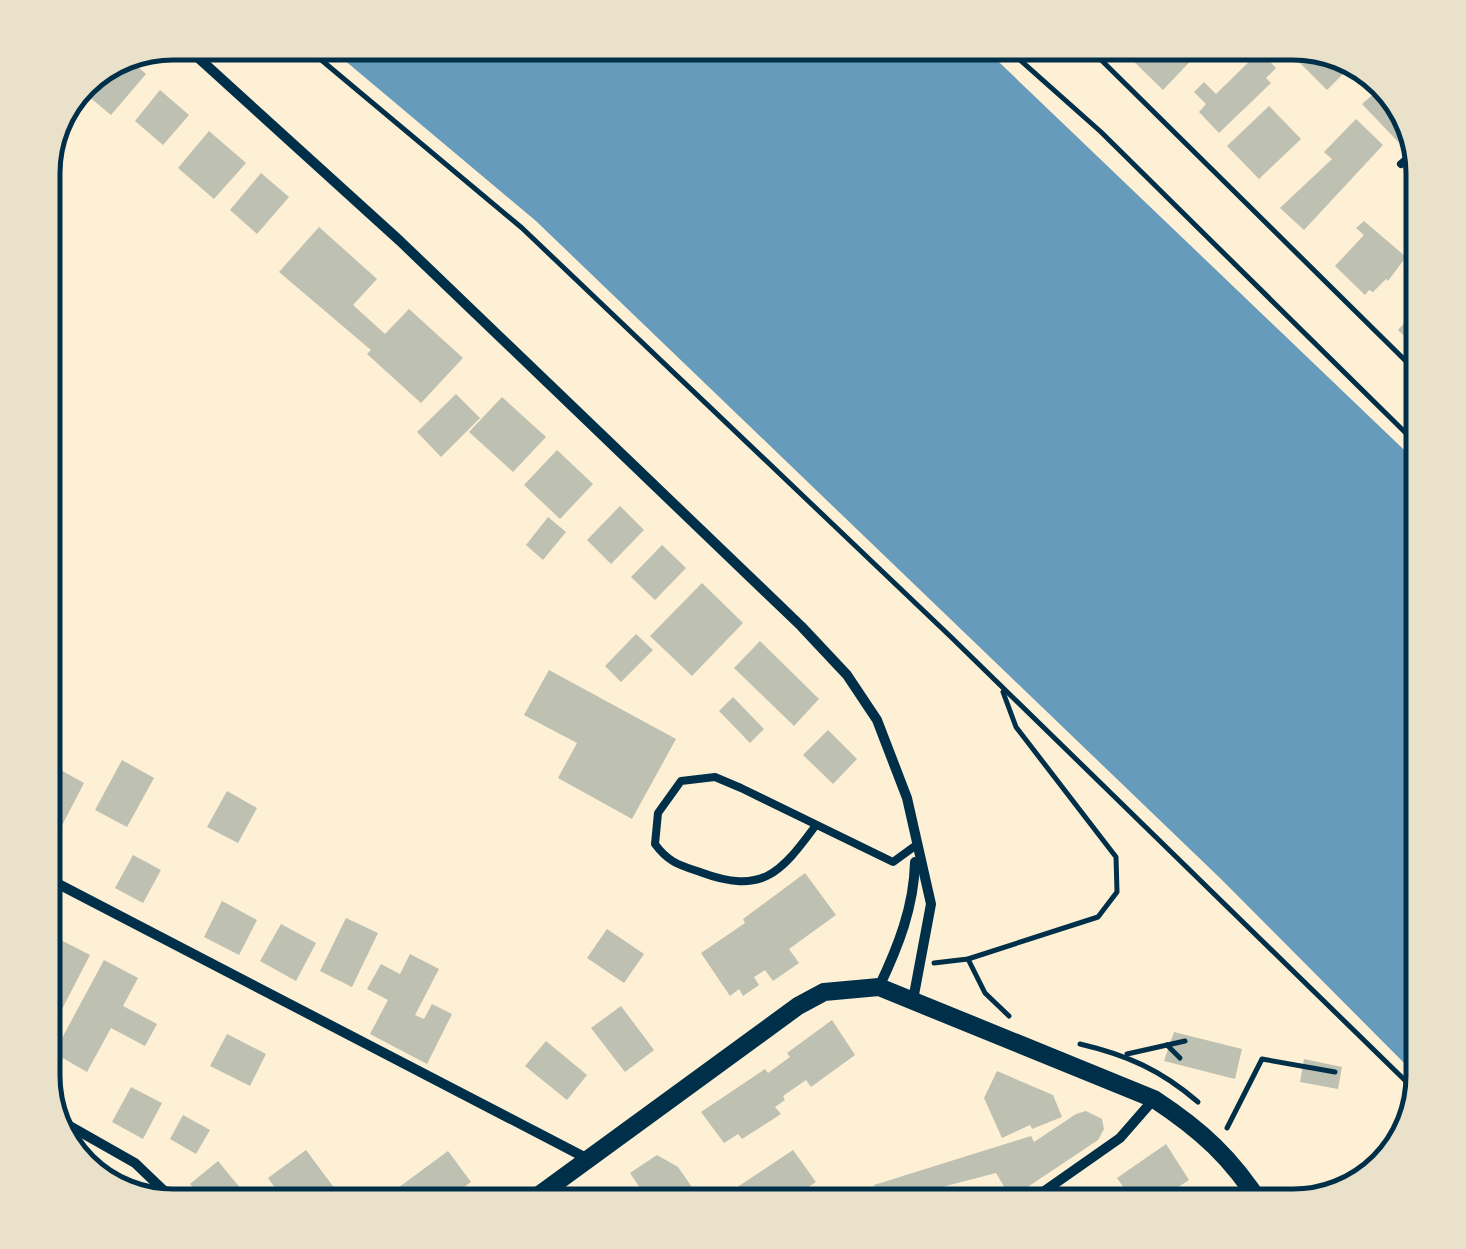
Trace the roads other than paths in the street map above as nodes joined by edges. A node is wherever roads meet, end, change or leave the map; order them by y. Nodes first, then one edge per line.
1 (202, 60) edge
2 (1405, 161) edge
3 (1401, 164) dead end
4 (816, 825) junction
5 (915, 846) junction
6 (60, 885) edge
7 (880, 987) junction
8 (913, 1000) junction
9 (1154, 1098) junction
10 (73, 1128) edge
11 (588, 1159) junction
12 (161, 1188) edge
13 (547, 1189) edge
14 (1047, 1189) edge
15 (1249, 1189) edge

1 - 5 street
2 - 3 lane
4 - 4 lane
4 - 5 lane
5 - 7 street
5 - 8 street
6 - 11 street
7 - 8 street
7 - 11 street
8 - 9 street
9 - 14 street
9 - 15 street
10 - 12 street
11 - 13 street

